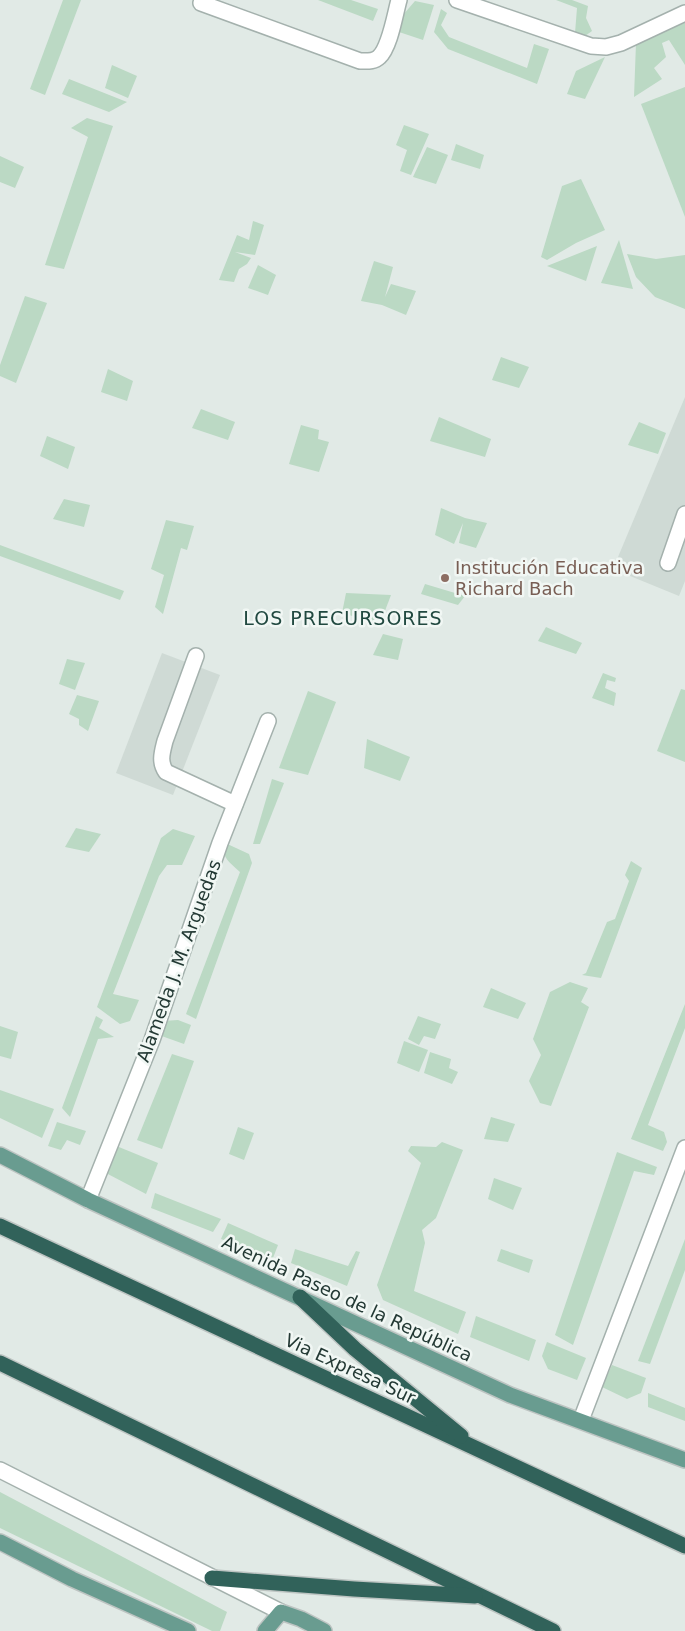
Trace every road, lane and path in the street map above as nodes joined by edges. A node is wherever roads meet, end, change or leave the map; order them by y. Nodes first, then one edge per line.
1 (399, 0) edge
2 (457, 0) edge
3 (201, 3) dead end
4 (685, 13) edge
5 (685, 514) edge
6 (668, 563) dead end
7 (196, 656) dead end
8 (268, 721) dead end
9 (235, 804) junction
10 (685, 1148) edge
11 (0, 1155) edge
12 (88, 1200) junction
13 (0, 1226) edge
14 (300, 1297) junction
15 (0, 1363) edge
16 (581, 1420) junction
17 (477, 1449) junction
18 (685, 1460) edge
19 (0, 1470) edge
20 (0, 1542) edge
21 (685, 1546) edge
22 (212, 1578) junction
23 (483, 1597) junction
24 (280, 1612) junction
25 (188, 1631) edge
26 (266, 1631) edge
27 (324, 1631) edge
28 (553, 1631) edge

1 - 3 street
2 - 4 street
5 - 6 street
7 - 9 street
8 - 9 street, Alameda J. M. Arguedas
9 - 12 street, Alameda J. M. Arguedas
10 - 16 street
11 - 12 main road, Avenida Paseo de la República
12 - 14 main road, Avenida Paseo de la República
13 - 17 highway, Via Expresa Sur
14 - 16 main road, Avenida Paseo de la República
14 - 17 highway
15 - 23 highway
16 - 18 main road, Avenida Paseo de la República
17 - 21 highway, Via Expresa Sur
19 - 22 street
20 - 25 main road
22 - 23 highway
22 - 24 street
23 - 28 highway
24 - 26 main road
24 - 27 main road

